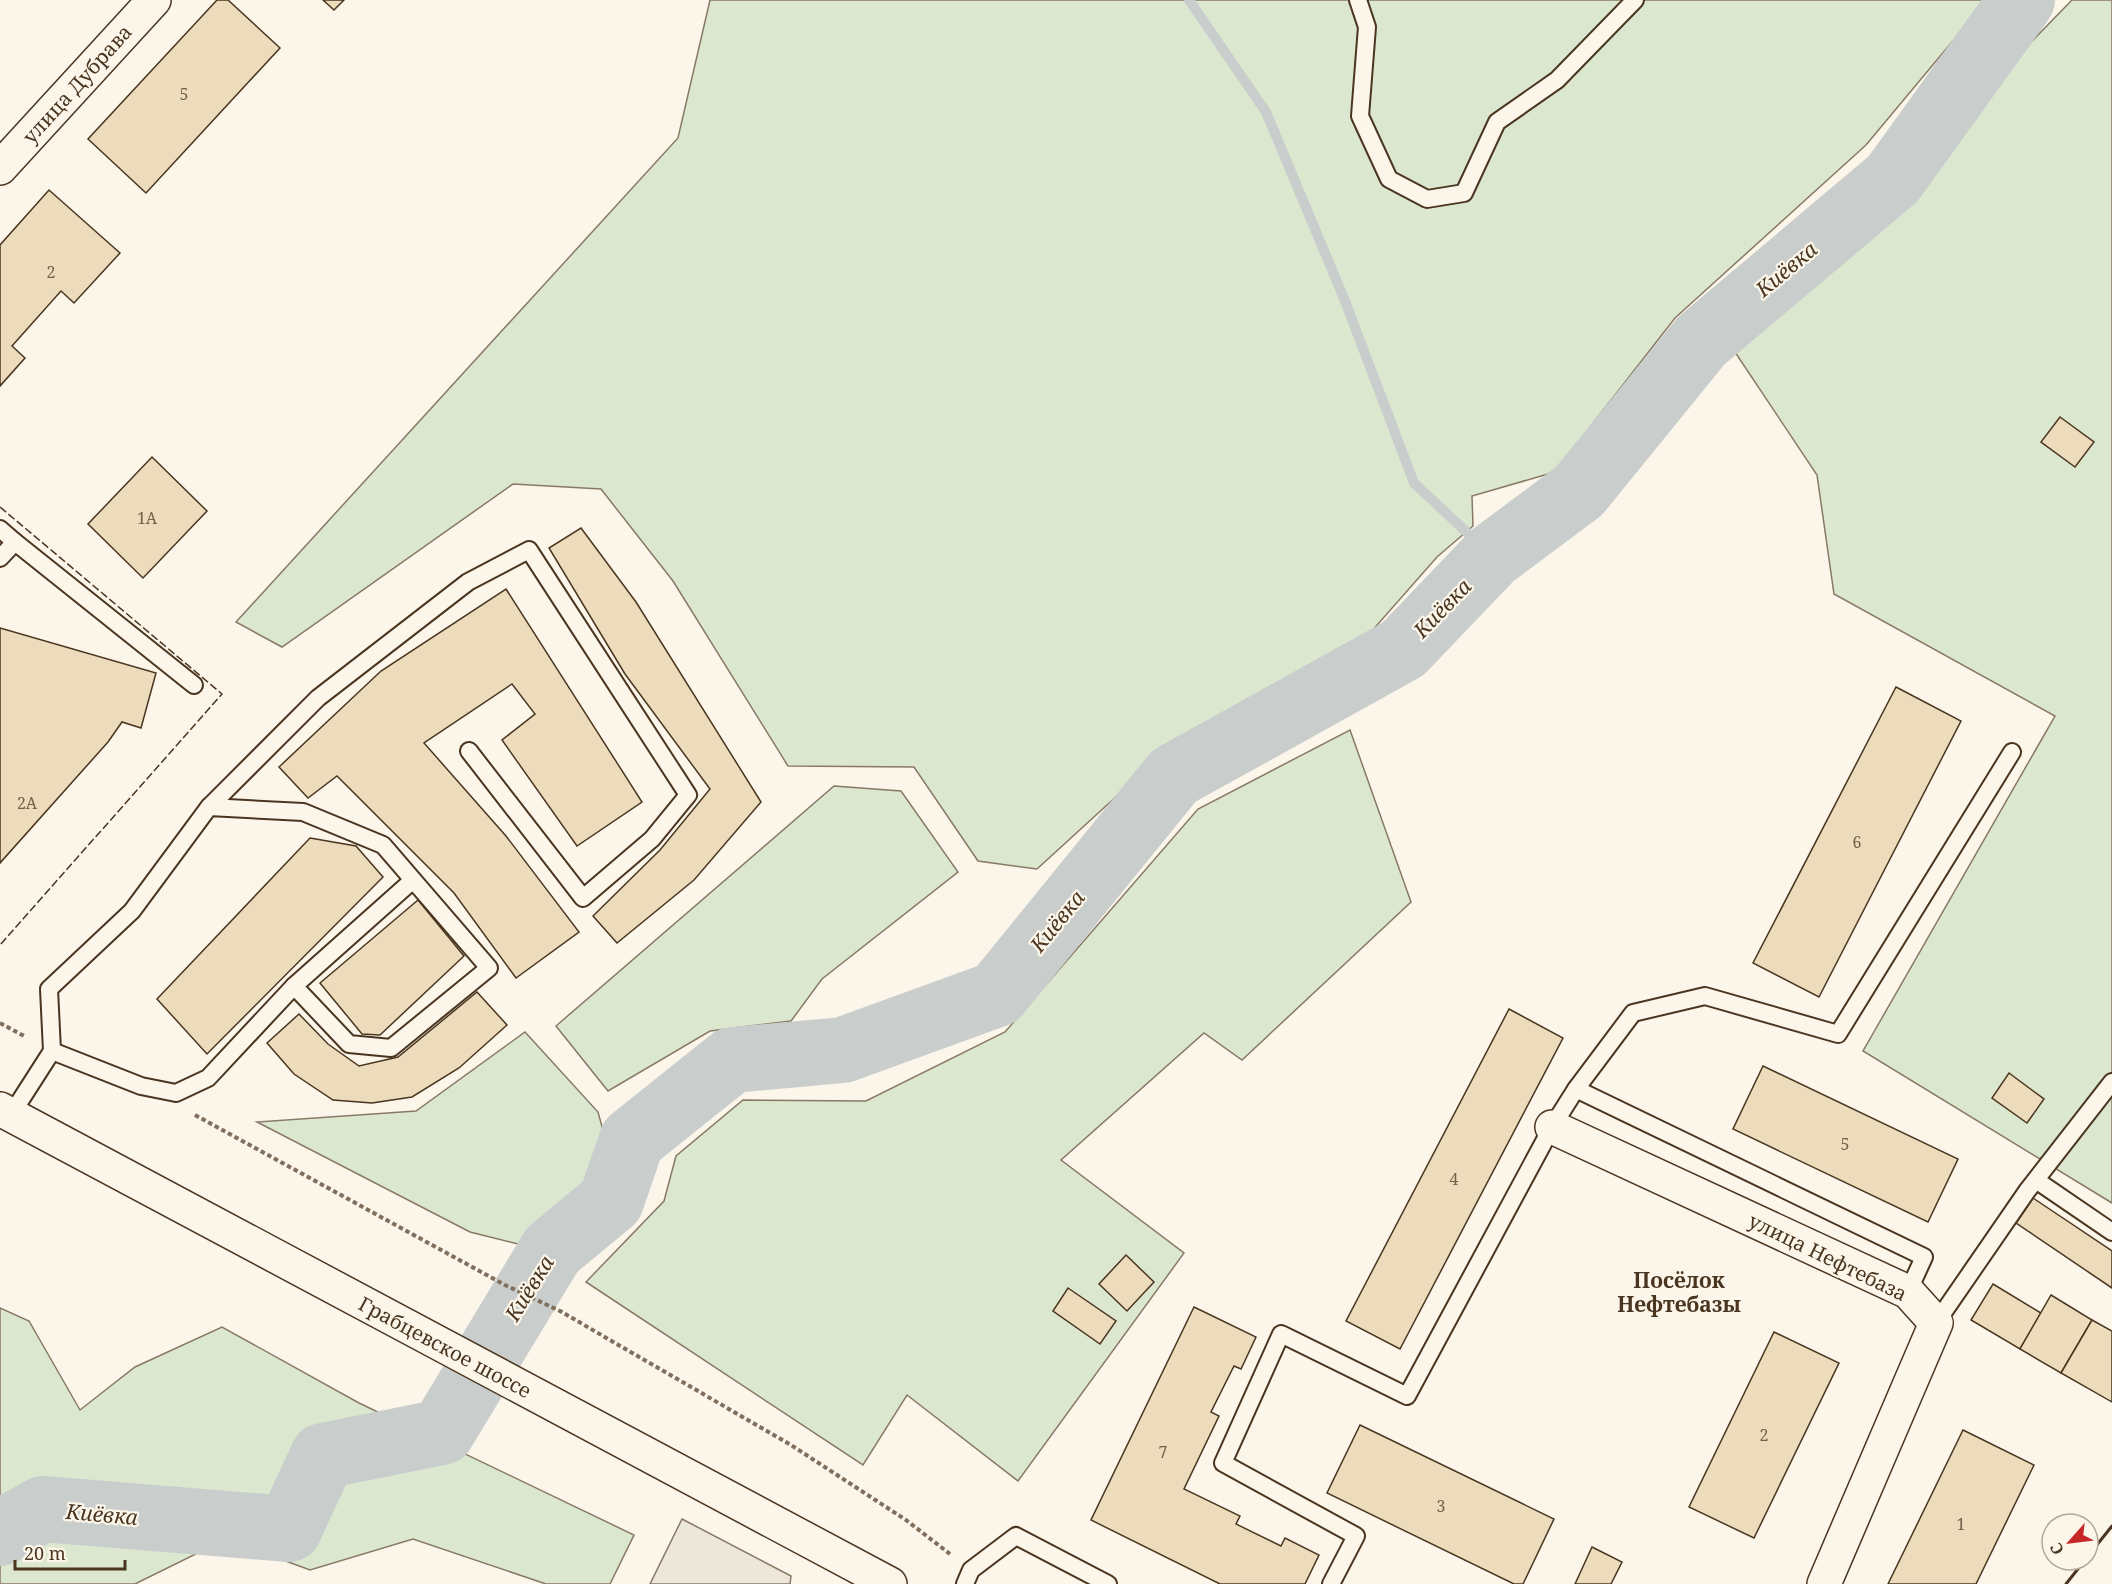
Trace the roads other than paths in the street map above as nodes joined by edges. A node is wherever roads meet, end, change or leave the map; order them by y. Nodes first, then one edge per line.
1 (154, 0) edge
2 (1358, 0) edge
3 (1635, 0) edge
4 (0, 168) edge
5 (0, 529) edge
6 (15, 542) junction
7 (0, 558) edge
8 (194, 685) dead end
9 (469, 751) dead end
10 (2012, 752) dead end
11 (209, 807) junction
12 (412, 880) junction
13 (294, 986) junction
14 (52, 1051) junction
15 (2112, 1082) edge
16 (1576, 1089) junction
17 (6, 1112) edge
18 (1552, 1127) junction
19 (2036, 1180) junction
20 (2112, 1232) edge
21 (1908, 1292) junction
22 (1936, 1323) junction
23 (890, 1584) edge
24 (965, 1584) edge
25 (1108, 1584) edge
26 (1331, 1584) edge
27 (1824, 1584) edge

1 - 4 main road, улица Дубрава
2 - 3 lane
5 - 6 lane
6 - 7 lane
6 - 8 lane
9 - 11 lane
10 - 16 lane
11 - 12 lane
11 - 14 lane
12 - 13 lane
12 - 13 lane
13 - 14 lane
14 - 17 lane
15 - 19 lane
16 - 18 lane
16 - 21 lane
17 - 23 main road, Грабцевское шоссе
18 - 21 main road, улица Нефтебаза
18 - 26 lane
19 - 20 lane
19 - 22 lane
21 - 22 main road, улица Нефтебаза
22 - 27 main road
24 - 25 lane

